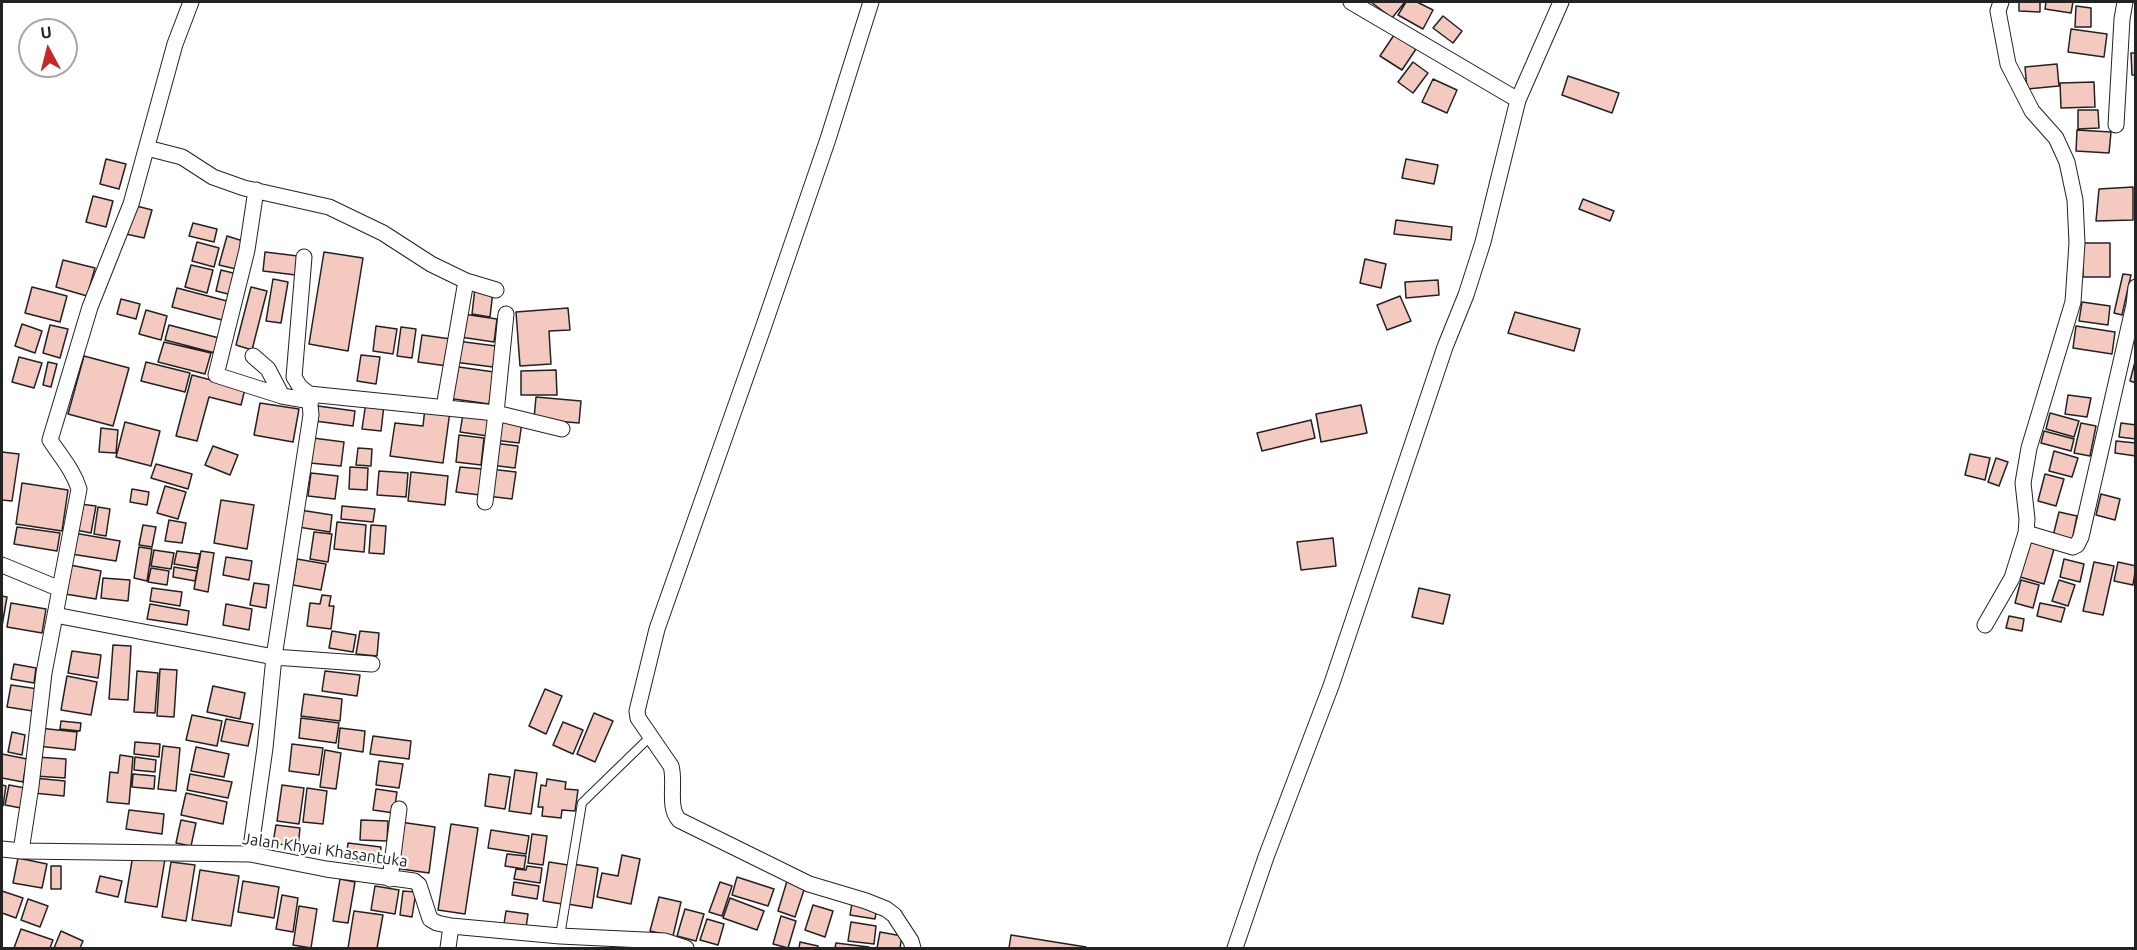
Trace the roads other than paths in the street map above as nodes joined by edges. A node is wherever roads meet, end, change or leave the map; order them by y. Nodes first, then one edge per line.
1 (191, 2) edge
2 (871, 2) edge
3 (1351, 2) edge
4 (1561, 2) edge
5 (2001, 2) edge
6 (2125, 2) edge
7 (1518, 100) junction
8 (2116, 125) dead end
9 (147, 148) junction
10 (256, 190) junction
11 (304, 257) dead end
12 (466, 281) junction
13 (2136, 287) edge
14 (496, 290) dead end
15 (506, 314) dead end
16 (253, 357) dead end
17 (282, 396) junction
18 (310, 397) junction
19 (444, 407) junction
20 (496, 412) junction
21 (562, 429) dead end
22 (485, 502) dead end
23 (2026, 533) junction
24 (2, 565) edge
25 (60, 589) junction
26 (55, 615) junction
27 (1985, 626) dead end
28 (274, 657) junction
29 (372, 664) dead end
30 (651, 736) junction
31 (399, 810) dead end
32 (2, 849) edge
33 (21, 851) junction
34 (250, 854) junction
35 (390, 879) junction
36 (452, 926) junction
37 (560, 936) junction
38 (648, 945) edge
39 (448, 948) edge
40 (686, 948) edge
41 (913, 948) edge
42 (1235, 948) edge

1 - 9 street
2 - 30 street
3 - 7 street
4 - 7 street
5 - 23 street
6 - 8 street
7 - 42 street
9 - 10 street
9 - 25 street
10 - 12 street
10 - 17 street
11 - 18 street
12 - 14 street
12 - 19 street
13 - 23 street
15 - 20 street
16 - 17 street
17 - 18 street
18 - 19 street
18 - 28 street
19 - 20 street
20 - 21 street
20 - 22 street
23 - 27 street
24 - 25 street
25 - 26 street
26 - 28 street
26 - 33 street
28 - 29 street
28 - 34 street
30 - 37 lane
30 - 41 street
31 - 35 street
32 - 33 street, Jalan Khyai Khasantuka
33 - 34 street, Jalan Khyai Khasantuka
34 - 35 street, Jalan Khyai Khasantuka
35 - 36 street, Jalan Khyai Khasantuka
36 - 37 street, Jalan Khyai Khasantuka
36 - 39 street
37 - 38 street, Jalan Khyai Khasantuka
38 - 40 street, Jalan Khyai Khasantuka

